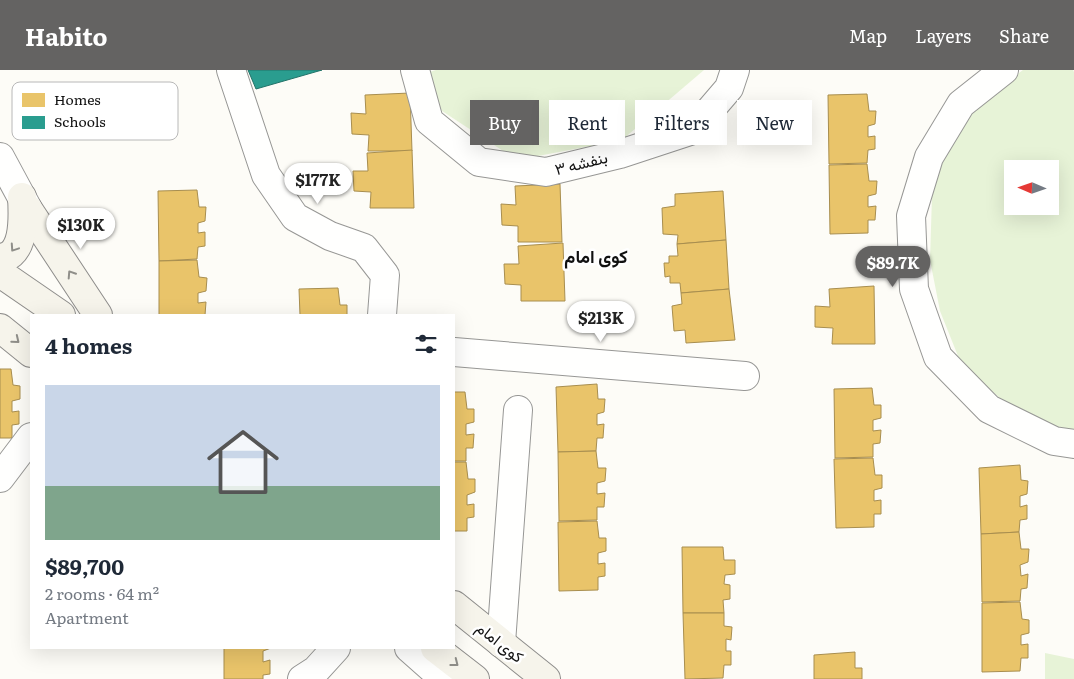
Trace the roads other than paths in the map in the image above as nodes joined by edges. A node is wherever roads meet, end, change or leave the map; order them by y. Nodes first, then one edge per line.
1 (231, 70) edge
2 (415, 70) edge
3 (734, 70) edge
4 (1004, 70) edge
5 (0, 157) edge
6 (25, 203) junction
7 (0, 258) edge
8 (0, 273) edge
9 (60, 314) edge
10 (97, 314) edge
11 (382, 314) edge
12 (0, 328) edge
13 (30, 352) edge
14 (455, 352) edge
15 (745, 376) dead end
16 (518, 410) dead end
17 (30, 438) edge
18 (1074, 444) edge
19 (0, 478) edge
20 (455, 606) edge
21 (501, 643) junction
22 (335, 649) edge
23 (410, 649) edge
24 (435, 649) edge
25 (302, 679) edge
26 (444, 679) edge
27 (475, 679) edge
28 (546, 679) edge

1 - 11 street
2 - 3 street, بنفشه ۳
4 - 18 street
5 - 6 street
6 -> 7 street
10 -> 6 street
8 - 9 street
12 -> 13 street
14 - 15 street
16 - 21 street
17 - 19 street
20 - 21 street, کوی امام
21 - 28 street, کوی امام
22 - 25 street
23 - 26 street
24 -> 27 street

